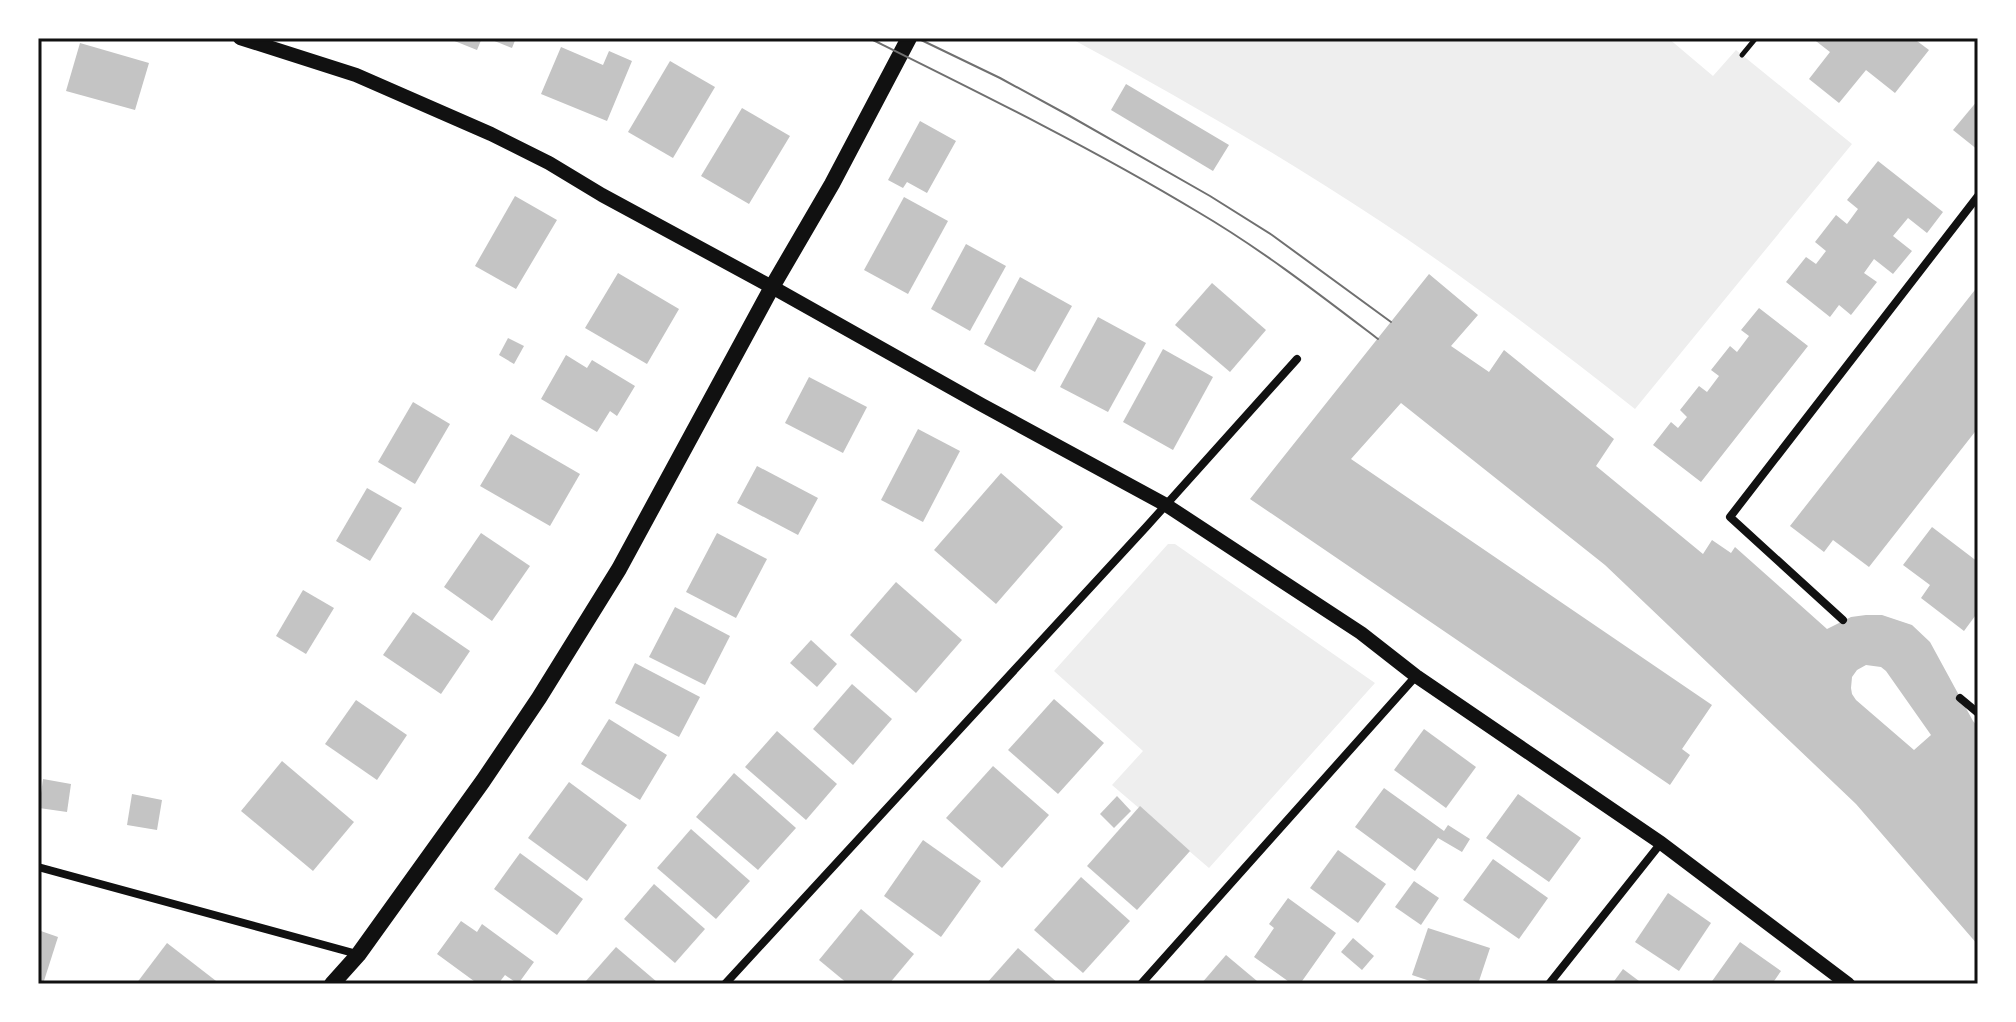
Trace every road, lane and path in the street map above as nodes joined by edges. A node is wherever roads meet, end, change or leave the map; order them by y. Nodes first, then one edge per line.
1 (240, 38) edge
2 (909, 38) edge
3 (1756, 38) edge
4 (1742, 55) dead end
5 (1978, 196) edge
6 (772, 287) junction
7 (1297, 359) dead end
8 (1166, 505) junction
9 (1843, 620) dead end
10 (1416, 676) junction
11 (1960, 698) dead end
12 (1978, 713) edge
13 (1661, 843) junction
14 (38, 867) edge
15 (358, 955) junction
16 (332, 984) edge
17 (725, 984) edge
18 (1141, 984) edge
19 (1549, 984) edge
20 (1848, 984) edge

1 - 6 street
2 - 6 main road
3 - 4 path
5 - 9 street
6 - 8 street
6 - 15 main road
7 - 8 street
8 - 10 street
8 - 17 street
10 - 13 street
10 - 18 street
11 - 12 street
13 - 19 street
13 - 20 street
14 - 15 street
15 - 16 main road

